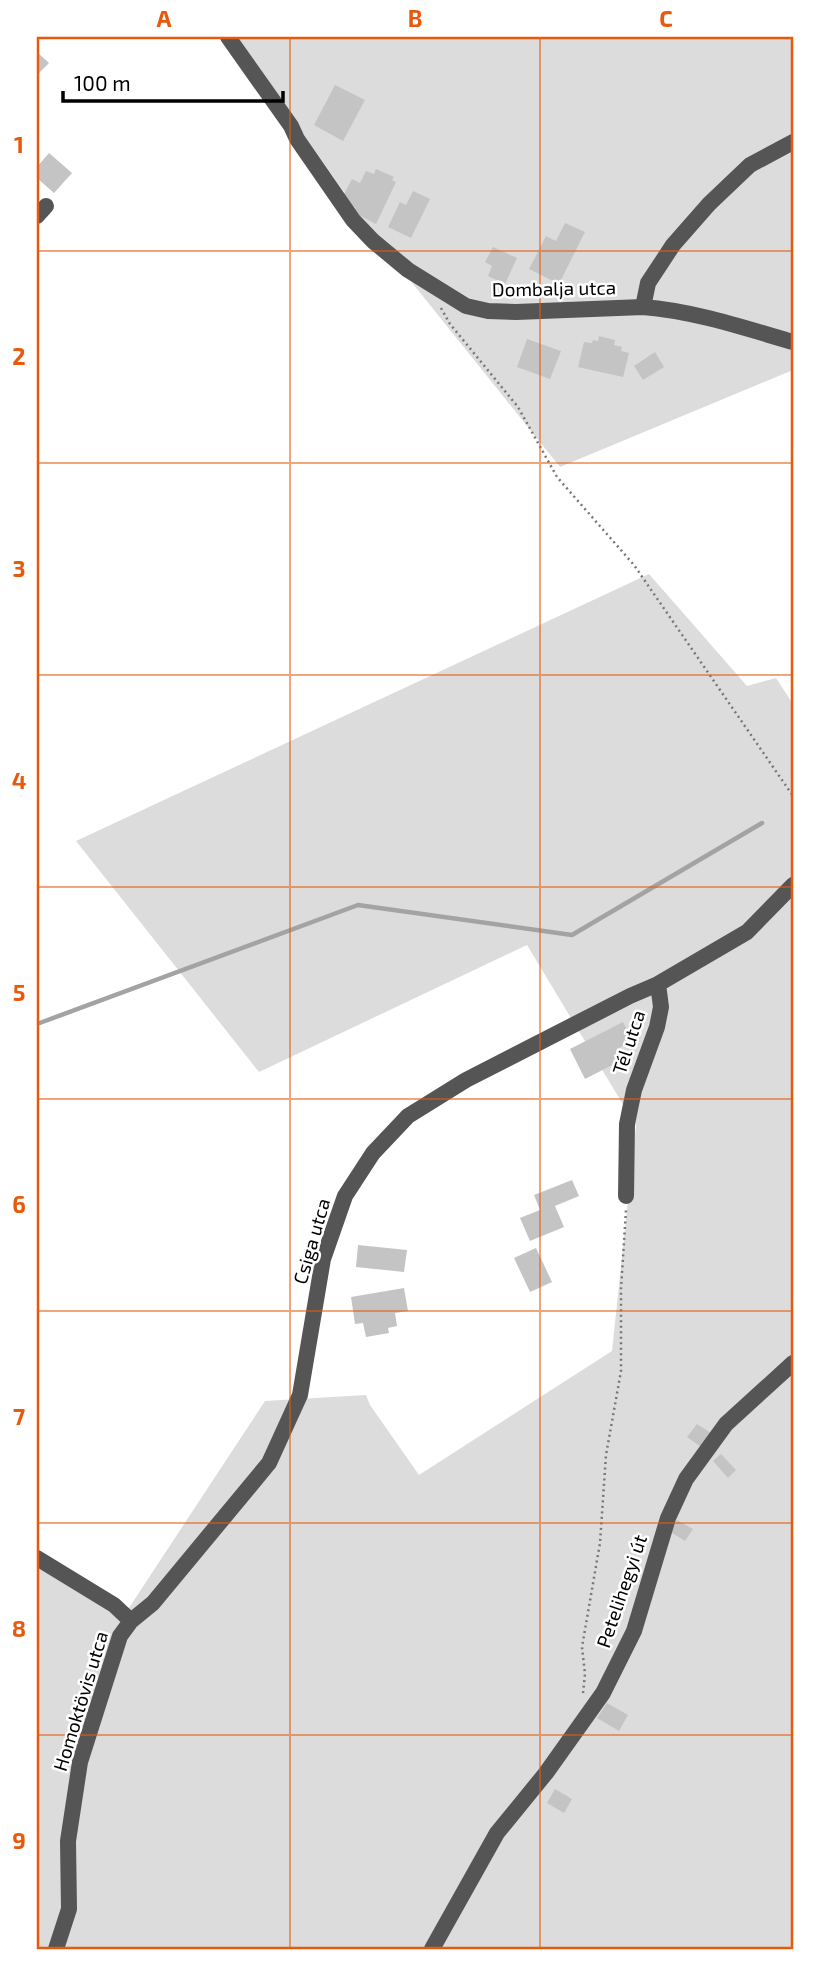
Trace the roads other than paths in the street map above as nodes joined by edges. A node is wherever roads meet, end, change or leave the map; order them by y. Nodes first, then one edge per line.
1 (228, 37) edge
2 (793, 142) edge
3 (643, 307) junction
4 (793, 342) edge
5 (793, 885) edge
6 (658, 984) junction
7 (626, 1196) road end
8 (793, 1363) edge
9 (37, 1558) edge
10 (131, 1621) junction
11 (56, 1949) edge
12 (432, 1949) edge

1 - 3 street, Dombalja utca
2 - 3 street
3 - 4 street, Dombalja utca
5 - 6 street
6 - 7 street, Tél utca
6 - 10 street, Csiga utca
8 - 12 street, Petelihegyi út
9 - 10 street, Homoktövis utca
10 - 11 street, Homoktövis utca

